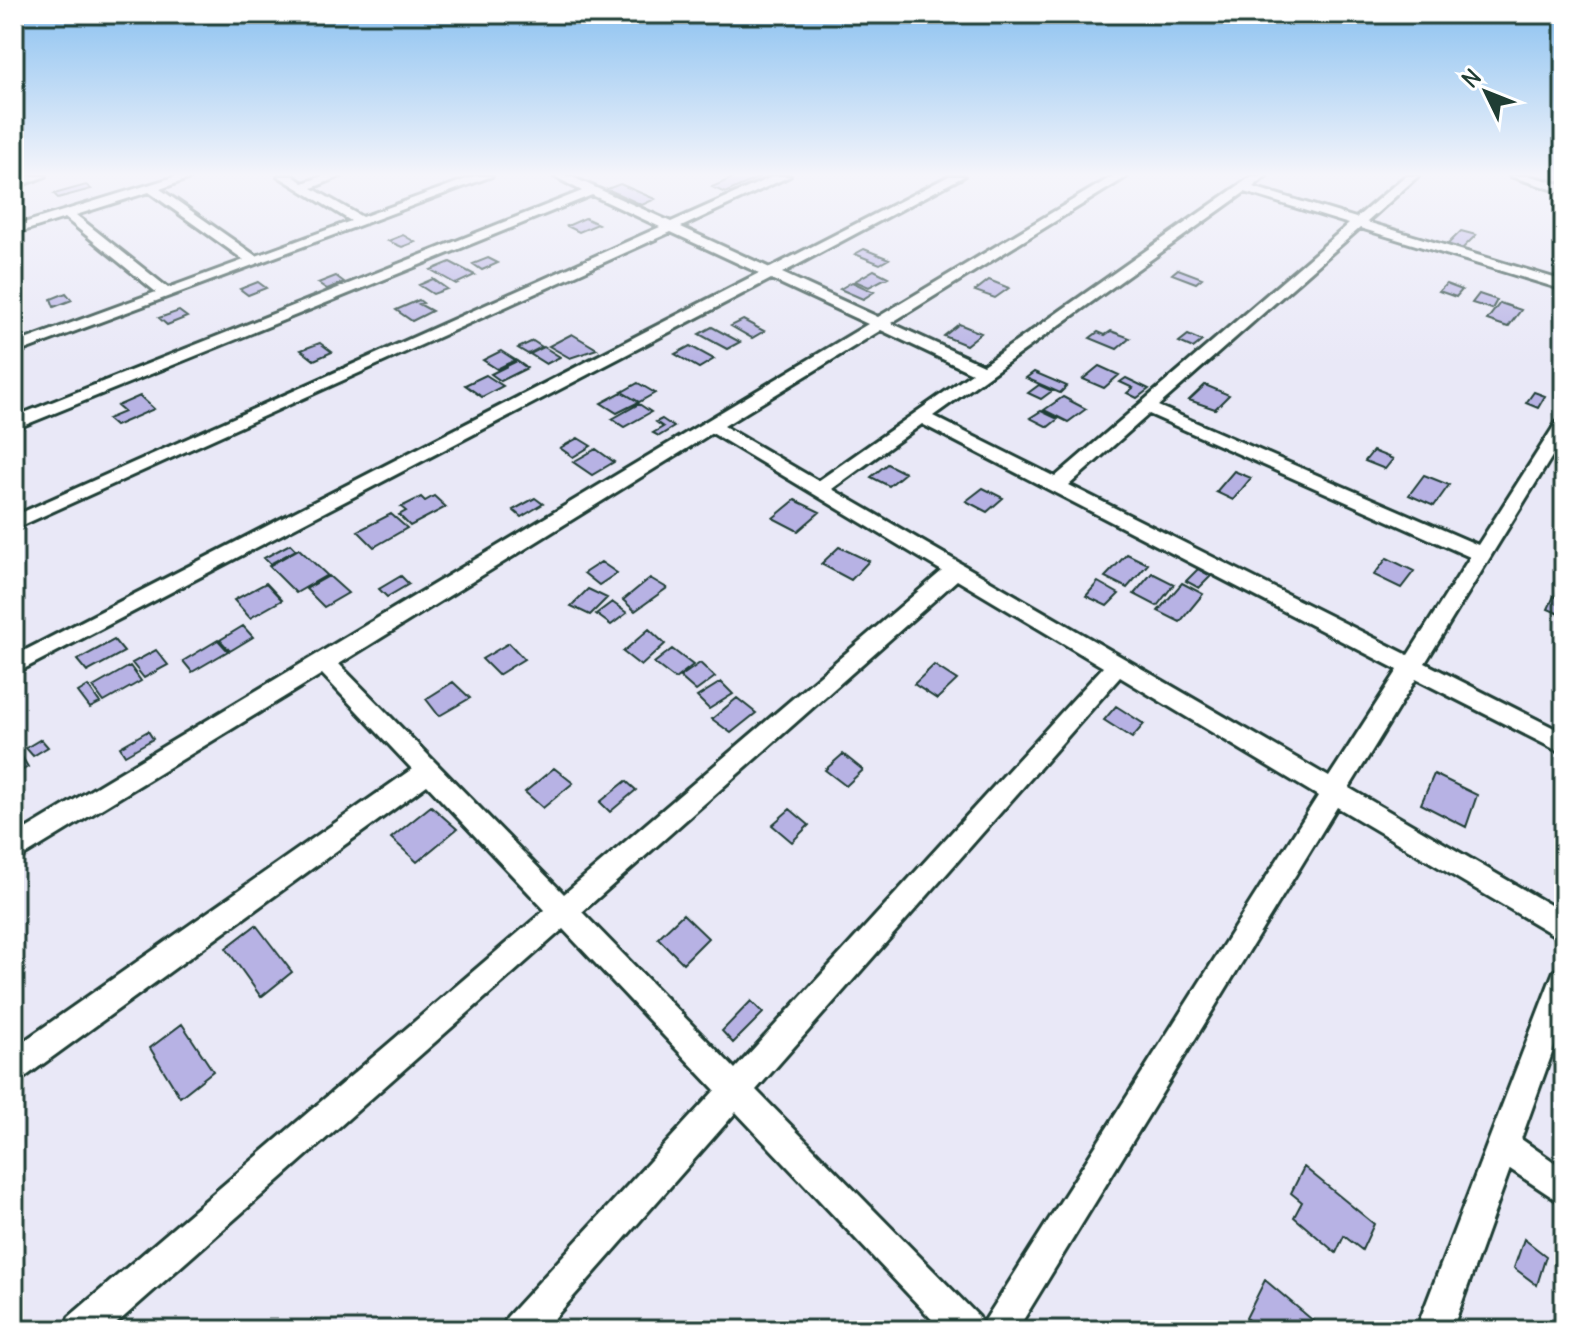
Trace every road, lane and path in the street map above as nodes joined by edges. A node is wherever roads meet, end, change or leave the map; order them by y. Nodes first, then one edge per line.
1 (98, 239) edge
2 (223, 239) edge
3 (315, 239) edge
4 (473, 239) edge
5 (645, 239) edge
6 (696, 239) edge
7 (837, 239) edge
8 (1019, 239) edge
9 (1172, 239) edge
10 (1340, 239) edge
11 (1409, 239) edge
12 (254, 261) junction
13 (771, 273) junction
14 (1564, 286) edge
15 (166, 293) junction
16 (879, 324) junction
17 (17, 344) edge
18 (984, 372) junction
19 (1147, 407) junction
20 (921, 417) junction
21 (14, 423) edge
22 (1564, 423) edge
23 (712, 426) junction
24 (1056, 486) junction
25 (819, 489) junction
26 (14, 523) edge
27 (1482, 555) junction
28 (956, 570) junction
29 (324, 662) junction
30 (1118, 665) junction
31 (14, 666) edge
32 (1411, 667) junction
33 (1564, 744) edge
34 (428, 771) junction
35 (1333, 792) junction
36 (14, 850) edge
37 (564, 911) junction
38 (1564, 928) edge
39 (1564, 981) edge
40 (14, 1066) edge
41 (735, 1091) junction
42 (1503, 1145) junction
43 (1564, 1189) edge
44 (82, 1330) edge
45 (520, 1330) edge
46 (966, 1330) edge
47 (997, 1330) edge
48 (1434, 1330) edge

1 - 15 street
2 - 12 street
3 - 12 street
4 - 21 street
5 - 26 street
6 - 13 street
7 - 13 street
8 - 16 street
9 - 18 street
10 - 19 street
11 - 14 street
12 - 15 street
13 - 16 street
13 - 31 street
15 - 17 street
16 - 18 street
16 - 23 street
18 - 20 street
19 - 24 street
19 - 27 street
20 - 24 street
20 - 25 street
22 - 27 street
23 - 25 street
23 - 29 street
24 - 32 street
25 - 28 street
27 - 32 street
28 - 30 street
28 - 37 street
29 - 34 street
29 - 36 street
30 - 35 street
30 - 41 street
32 - 33 street
32 - 35 street
34 - 37 street
34 - 40 street
35 - 38 street
35 - 47 street
37 - 41 street
37 - 44 street
39 - 42 street
41 - 45 street
41 - 46 street
42 - 43 street
42 - 48 street

